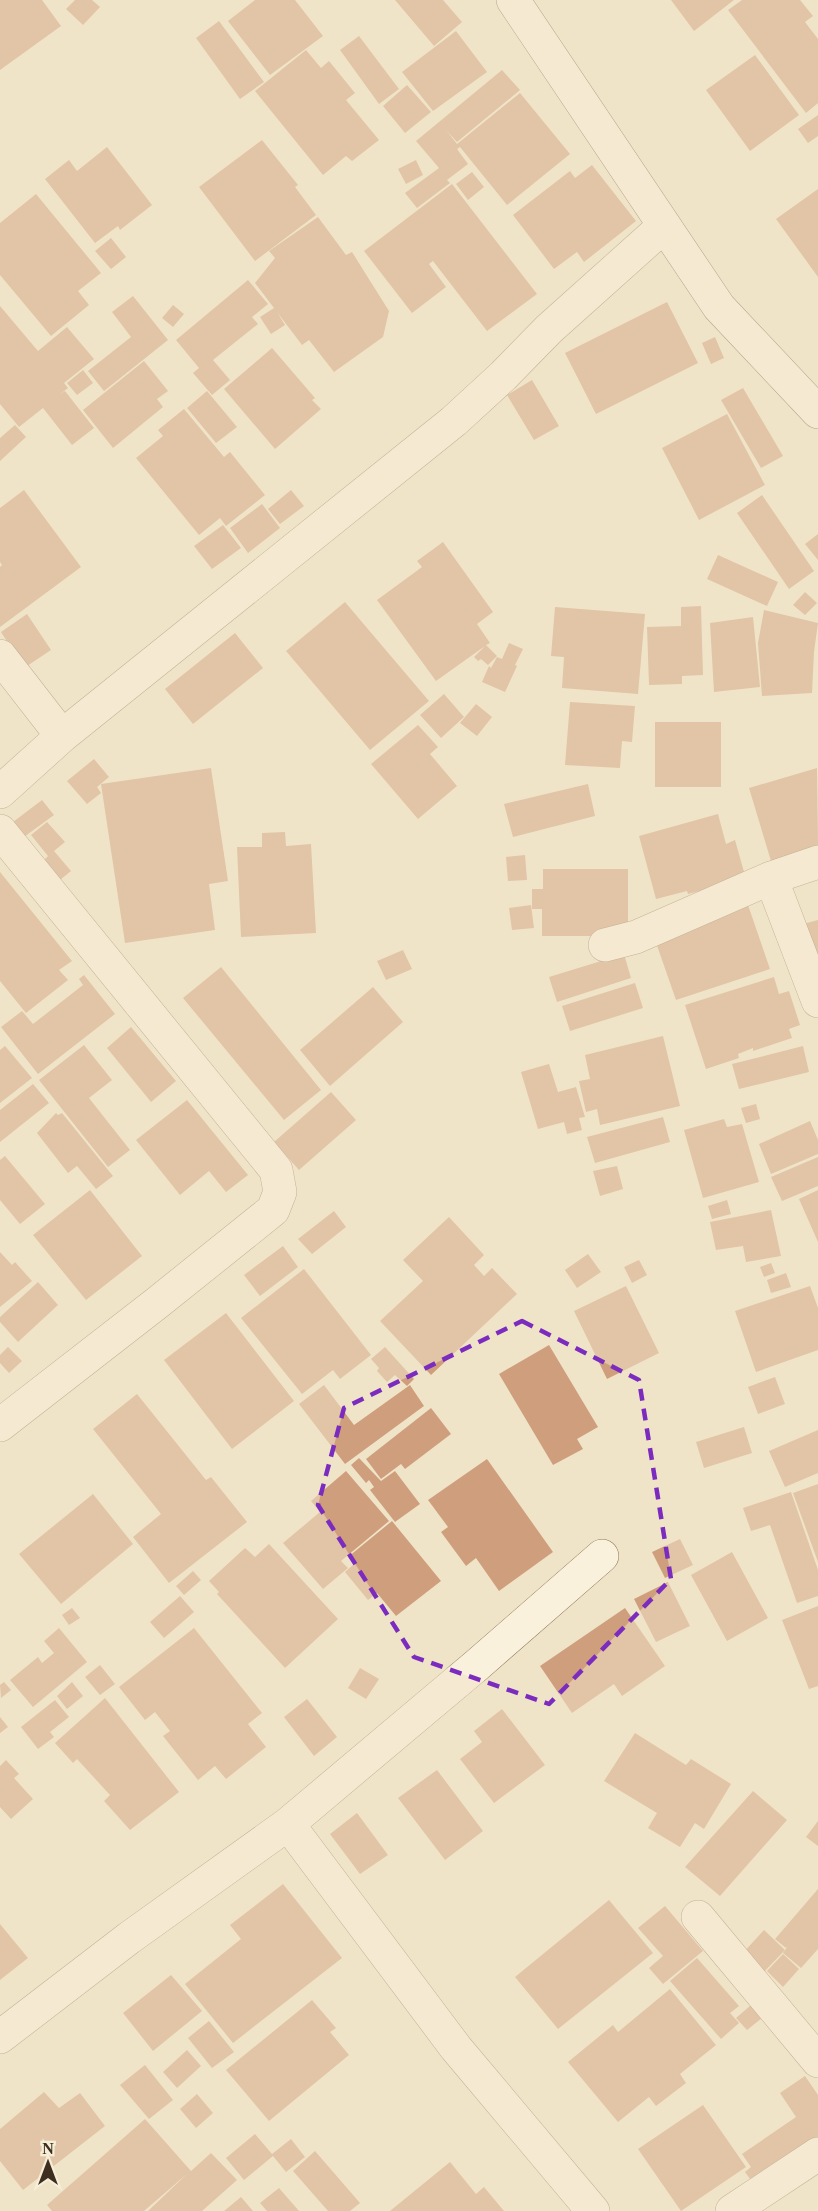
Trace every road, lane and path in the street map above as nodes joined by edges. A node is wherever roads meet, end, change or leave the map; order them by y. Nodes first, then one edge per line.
1 (513, 0) edge
2 (664, 226) junction
3 (818, 412) edge
4 (0, 656) edge
5 (62, 736) junction
6 (0, 792) edge
7 (0, 831) edge
8 (818, 862) edge
9 (771, 878) junction
10 (605, 945) dead end
11 (818, 1001) edge
12 (0, 1425) edge
13 (603, 1556) dead end
14 (288, 1824) junction
15 (698, 1917) dead end
16 (0, 2037) edge
17 (818, 2061) edge
18 (818, 2154) edge
19 (593, 2211) edge
20 (732, 2211) edge

1 - 2 street
2 - 3 street
2 - 5 street
4 - 5 street
5 - 6 street
7 - 12 street
8 - 9 street
9 - 10 street
9 - 11 street
13 - 14 street
14 - 16 street
14 - 19 street
15 - 17 street
18 - 20 street

